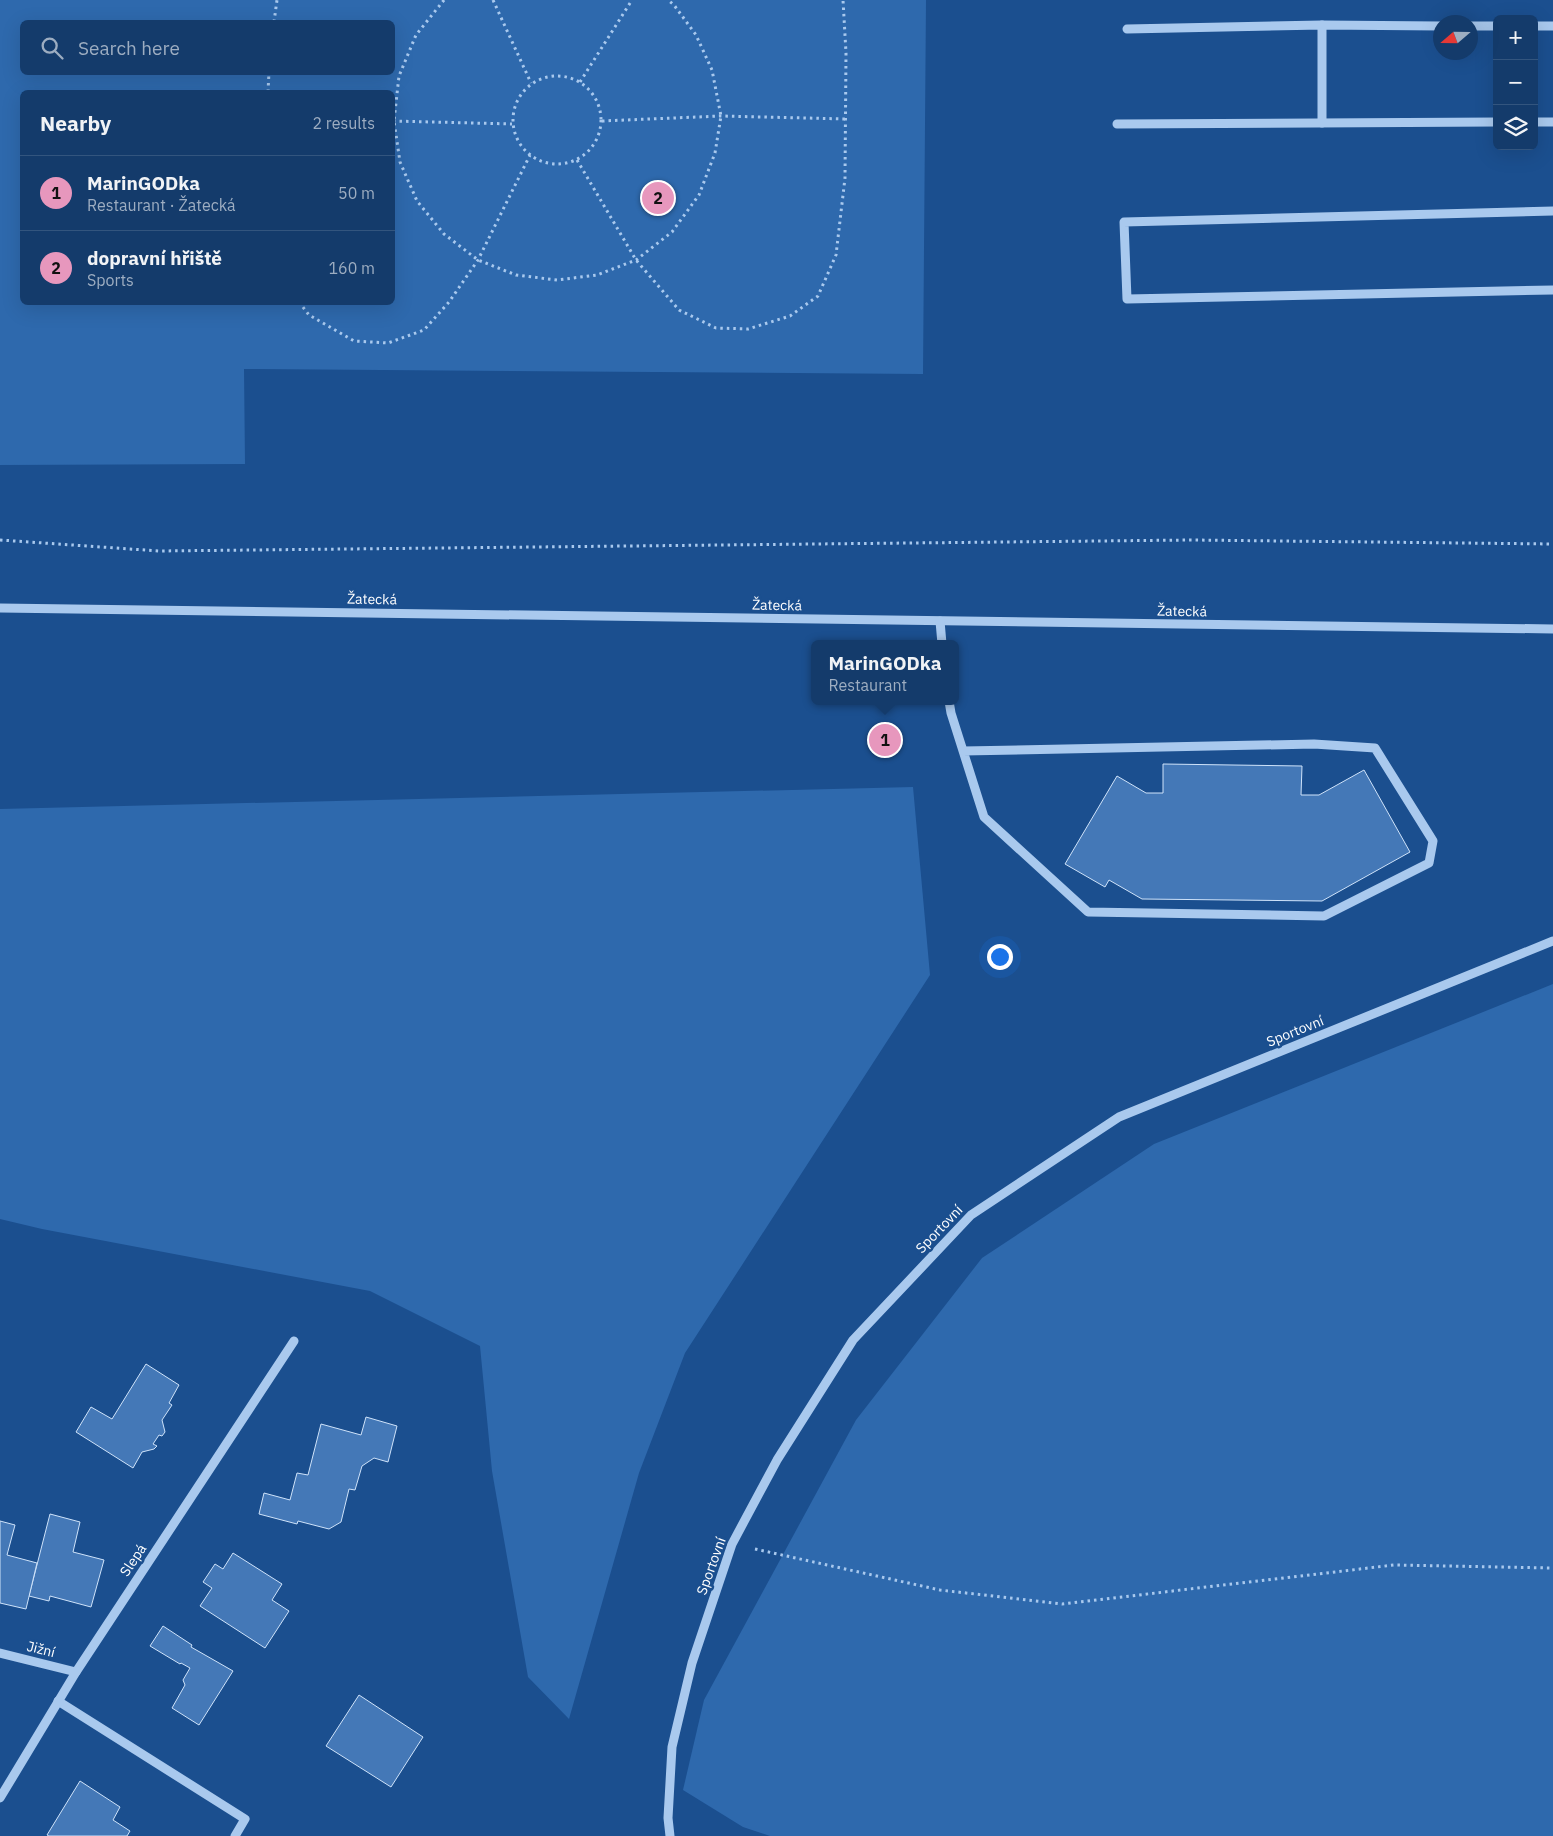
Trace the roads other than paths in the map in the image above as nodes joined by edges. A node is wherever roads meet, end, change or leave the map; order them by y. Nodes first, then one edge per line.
1 (1322, 25) junction
2 (1433, 26) edge
3 (1478, 26) edge
4 (1493, 26) edge
5 (1538, 26) edge
6 (1553, 26) edge
7 (1127, 29) dead end
8 (1493, 122) edge
9 (1538, 122) edge
10 (1553, 122) edge
11 (1322, 123) junction
12 (1117, 124) dead end
13 (1553, 211) edge
14 (1553, 290) edge
15 (0, 608) edge
16 (940, 621) junction
17 (1553, 629) edge
18 (942, 640) edge
19 (950, 705) edge
20 (963, 751) junction
21 (1553, 941) edge
22 (294, 1341) dead end
23 (0, 1652) edge
24 (76, 1672) junction
25 (58, 1701) junction
26 (0, 1798) edge
27 (235, 1836) edge
28 (670, 1836) edge

1 - 2 street
1 - 7 street
1 - 11 street
3 - 4 street
5 - 6 street
8 - 11 street
9 - 10 street
11 - 12 street
13 - 14 street
15 - 16 street, Žatecká
16 - 17 street, Žatecká
16 - 18 street
19 - 20 street
20 - 20 street
21 - 28 street, Sportovní
22 - 24 street, Slepá
23 - 24 street, Jižní
24 - 25 street, Slepá
25 - 26 street, Slepá
25 - 27 street

